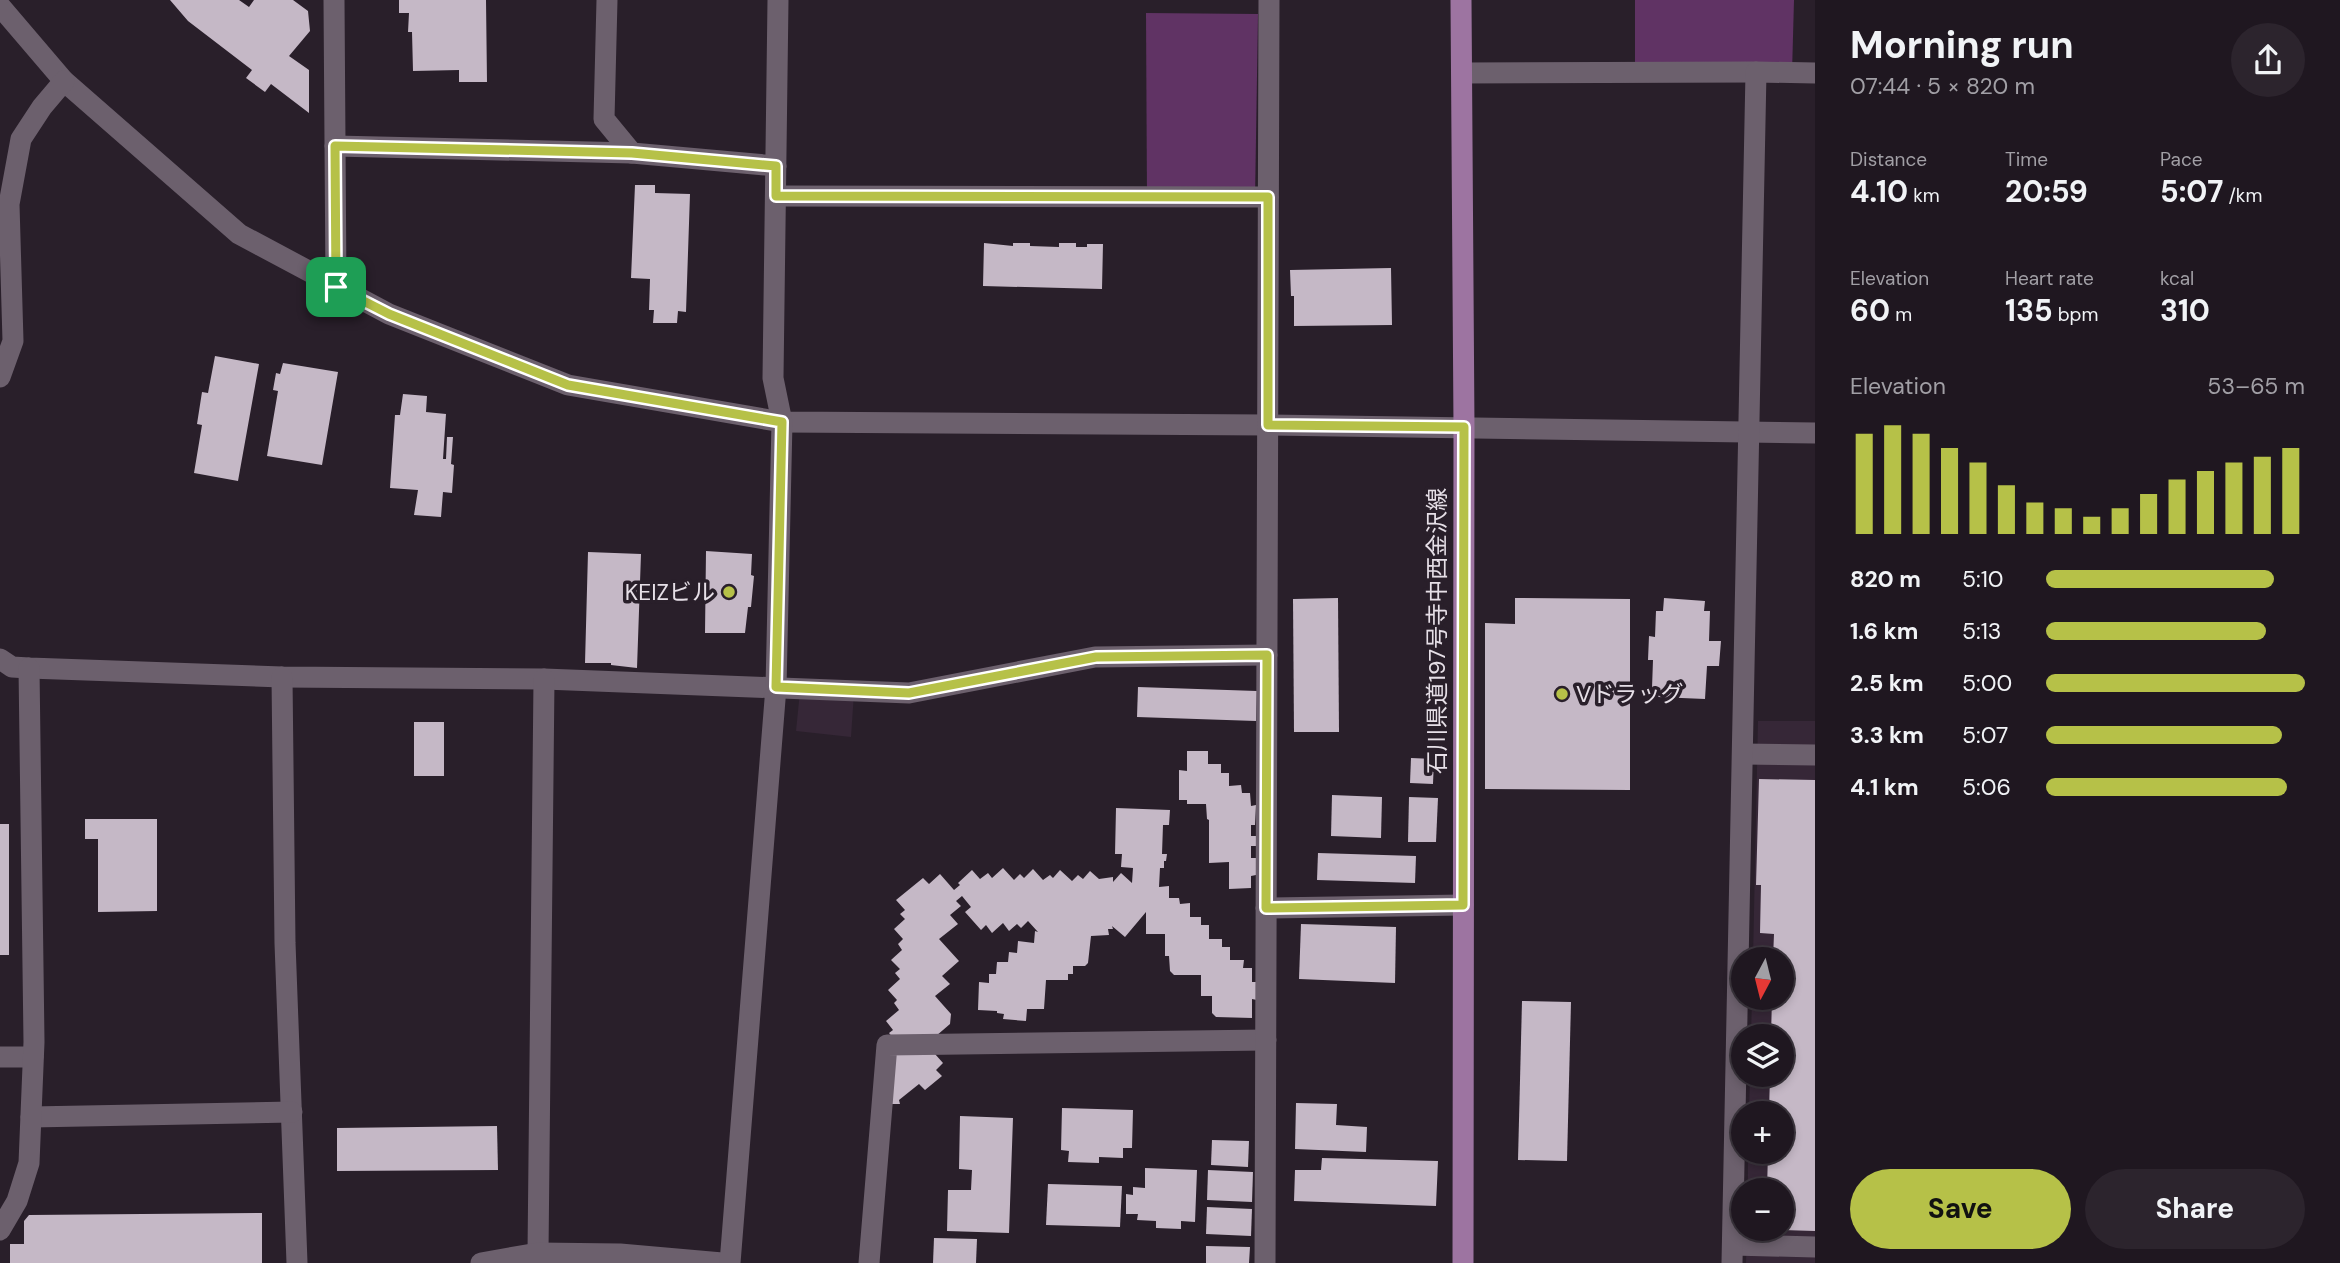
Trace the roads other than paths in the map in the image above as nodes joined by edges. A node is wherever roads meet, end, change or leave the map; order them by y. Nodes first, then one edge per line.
1 (334, 0) edge
2 (607, 0) edge
3 (778, 0) edge
4 (1269, 0) edge
5 (1461, 0) edge
6 (0, 6) edge
7 (1756, 72) junction
8 (1462, 73) junction
9 (1815, 73) edge
10 (64, 81) junction
11 (335, 146) junction
12 (632, 153) junction
13 (776, 166) junction
14 (776, 196) junction
15 (1268, 197) junction
16 (336, 287) junction
17 (0, 377) edge
18 (782, 422) junction
19 (1268, 425) junction
20 (1464, 427) junction
21 (1750, 432) junction
22 (1815, 433) edge
23 (1267, 655) junction
24 (0, 659) edge
25 (29, 668) junction
26 (282, 677) junction
27 (544, 679) junction
28 (776, 687) junction
29 (1743, 754) junction
30 (1815, 755) edge
31 (1463, 905) junction
32 (1266, 908) junction
33 (1266, 1040) junction
34 (0, 1057) edge
35 (33, 1057) junction
36 (292, 1112) junction
37 (31, 1117) junction
38 (0, 1230) edge
39 (1815, 1247) edge
40 (538, 1253) junction
41 (1733, 1254) edge
42 (619, 1258) edge
43 (297, 1263) edge
44 (481, 1263) edge
45 (722, 1263) edge
46 (730, 1263) edge
47 (869, 1263) edge
48 (1265, 1263) edge
49 (1463, 1263) edge

1 - 11 street
2 - 12 street
3 - 13 street
4 - 15 street
5 - 8 main road, 石川県道197号寺中西金沢線
6 - 10 street
7 - 8 street
7 - 9 street
7 - 21 street
8 - 20 main road, 石川県道197号寺中西金沢線
10 - 16 street
10 - 17 street
11 - 12 street
11 - 16 street
12 - 13 street
13 - 14 street
14 - 15 street
14 - 18 street
15 - 19 street
16 - 18 street
18 - 19 street
18 - 28 street
19 - 20 street
19 - 23 street
20 - 21 street
20 - 31 main road, 石川県道197号寺中西金沢線
21 - 22 street
21 - 29 street
23 - 28 street
23 - 32 street
24 - 25 street
25 - 26 street
25 - 35 street
26 - 27 street
26 - 36 street
27 - 28 street
27 - 40 street
28 - 46 street
29 - 30 street
29 - 41 street
31 - 32 street
31 - 49 main road, 石川県道197号寺中西金沢線
32 - 33 street
33 - 47 street
33 - 48 street
34 - 35 street
35 - 37 street
36 - 37 street
36 - 43 street
37 - 38 street
39 - 41 street
40 - 42 street
40 - 44 street
42 - 45 street

